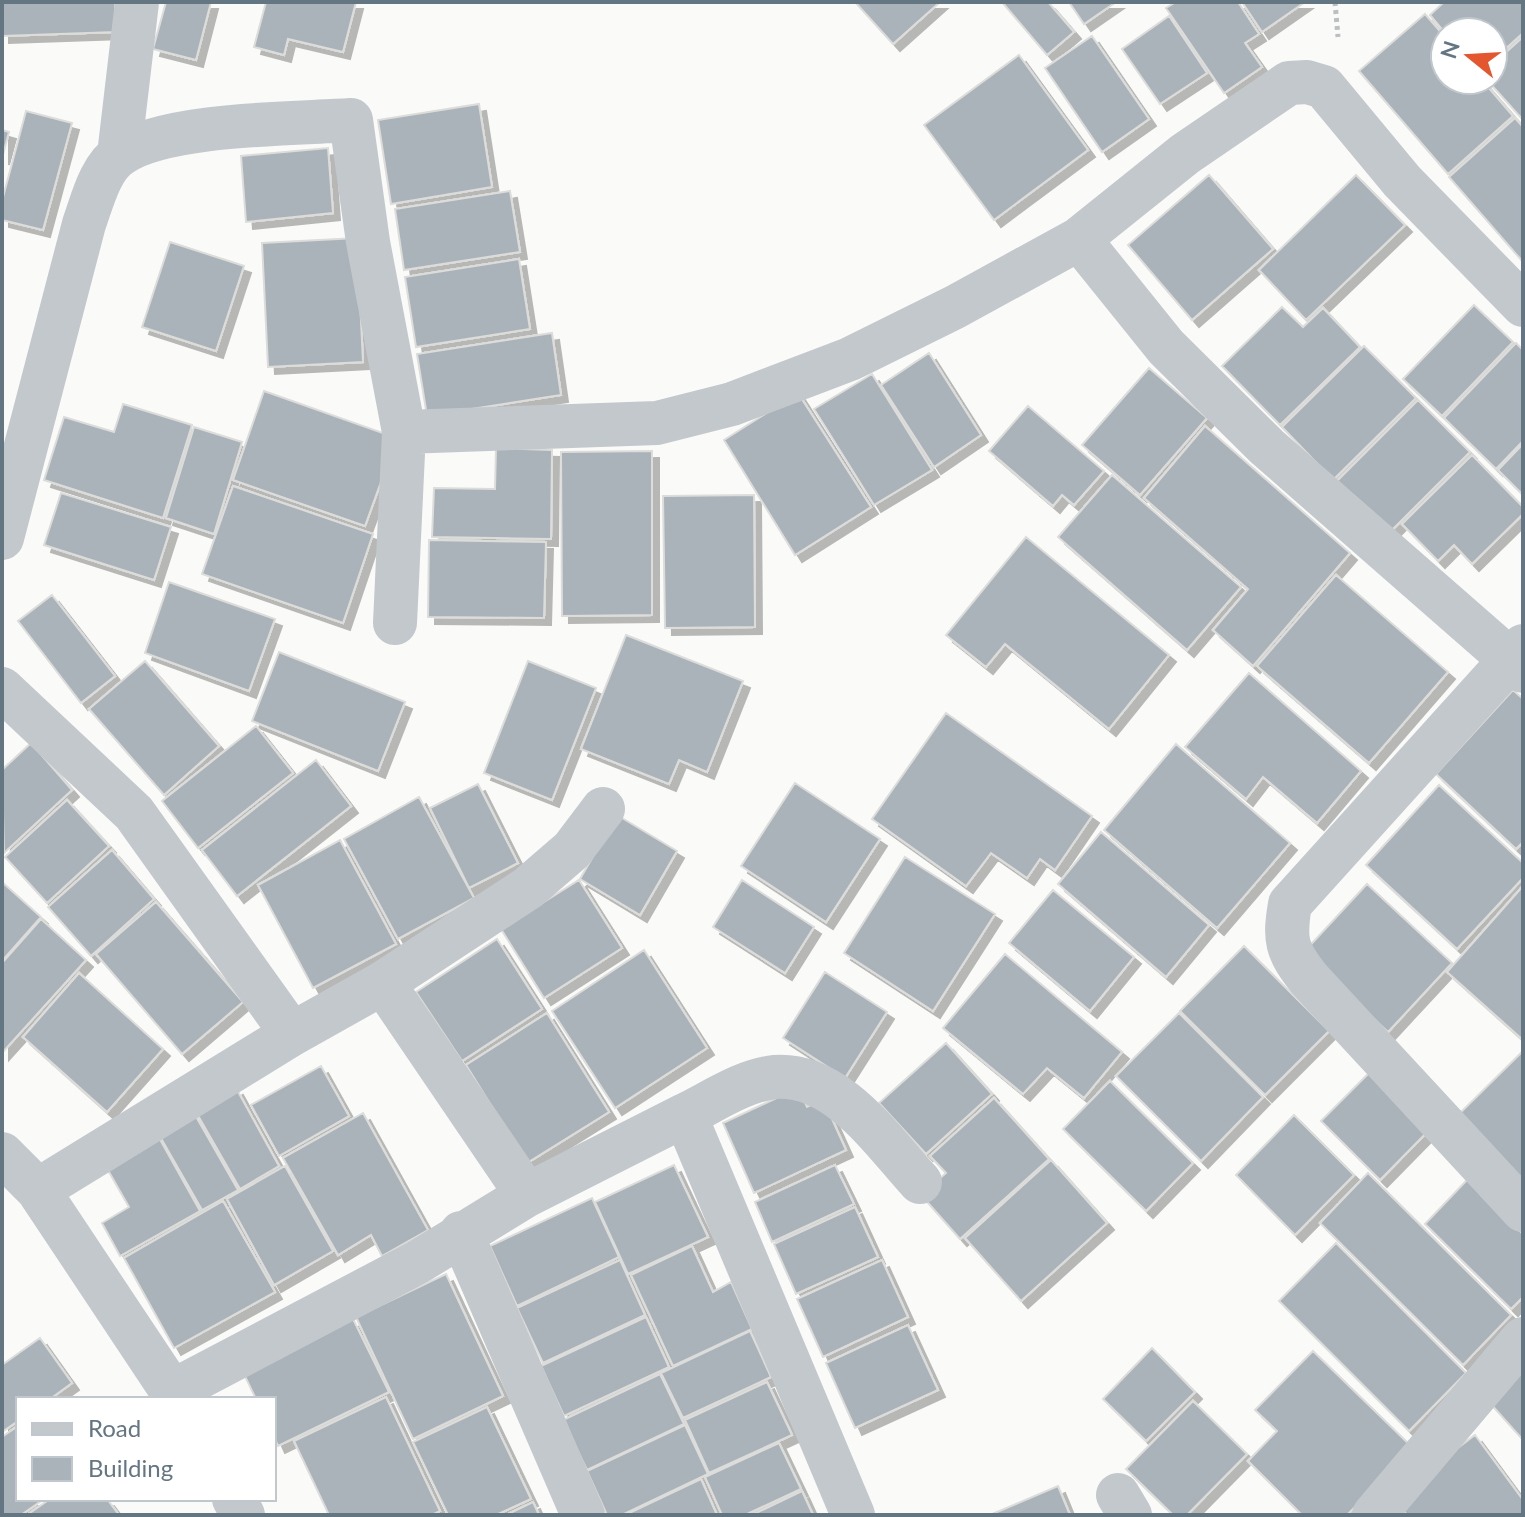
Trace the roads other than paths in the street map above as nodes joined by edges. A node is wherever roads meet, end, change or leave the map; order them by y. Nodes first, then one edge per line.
1 (137, 2) edge
2 (119, 155) junction
3 (1079, 239) junction
4 (1523, 305) edge
5 (404, 432) junction
6 (2, 538) edge
7 (395, 623) dead end
8 (1519, 659) edge
9 (2, 689) edge
10 (603, 809) dead end
11 (383, 983) junction
12 (292, 1034) junction
13 (685, 1115) junction
14 (2, 1154) edge
15 (920, 1182) dead end
16 (38, 1190) junction
17 (527, 1195) junction
18 (1523, 1210) edge
19 (461, 1233) junction
20 (1523, 1339) edge
21 (175, 1395) edge
22 (583, 1515) edge
23 (853, 1515) edge
24 (1374, 1515) edge

1 - 2 street
2 - 5 street
2 - 6 street
3 - 4 street
3 - 5 street
3 - 8 street
5 - 7 street
8 - 18 street
9 - 12 street
10 - 11 street
11 - 12 street
11 - 17 street
12 - 16 street
13 - 15 street
13 - 17 street
13 - 23 street
14 - 16 street
16 - 21 street
17 - 19 street
19 - 21 street
19 - 22 street
20 - 24 street

